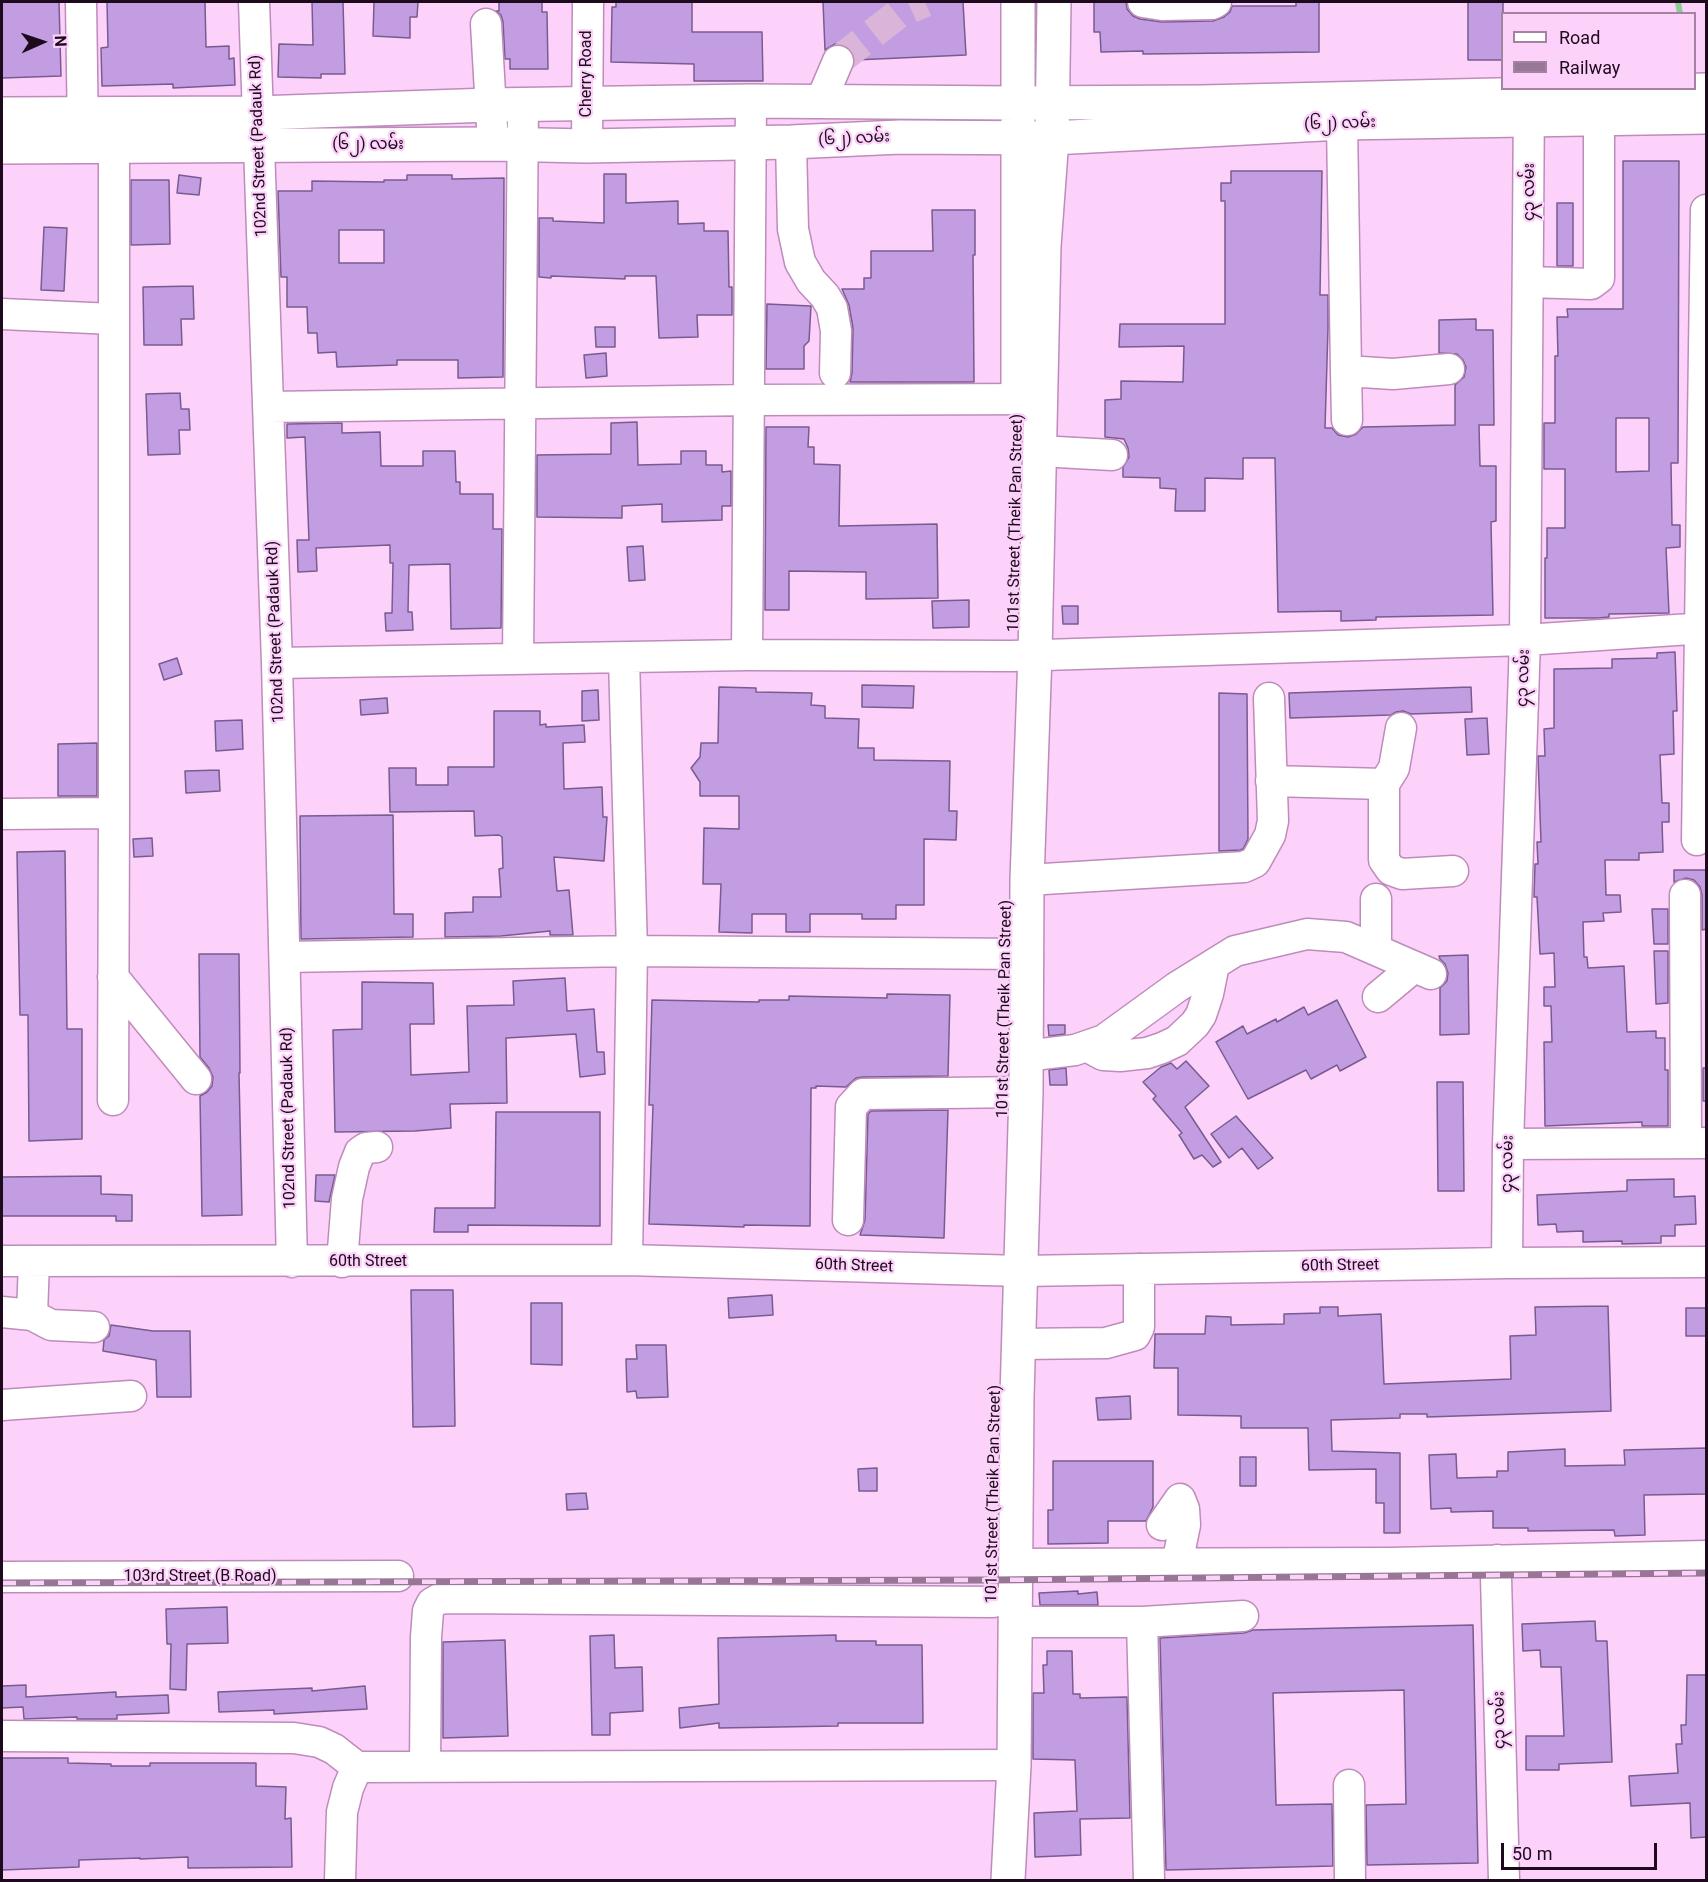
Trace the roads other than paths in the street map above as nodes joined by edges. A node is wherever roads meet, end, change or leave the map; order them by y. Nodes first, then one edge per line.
1 (81, 2) edge
2 (254, 2) edge
3 (588, 2) edge
4 (1018, 2) edge
5 (1054, 2) edge
6 (1143, 2) edge
7 (1216, 2) edge
8 (486, 24) dead end
9 (838, 61) tunnel mouth
10 (1707, 90) edge
11 (752, 101) junction
12 (821, 101) junction
13 (1052, 102) junction
14 (587, 103) junction
15 (1017, 103) junction
16 (523, 104) junction
17 (490, 105) junction
18 (1530, 107) junction
19 (98, 113) junction
20 (257, 113) junction
21 (2, 114) edge
22 (1707, 117) edge
23 (1599, 119) junction
24 (1342, 123) junction
25 (1017, 137) junction
26 (1052, 138) junction
27 (791, 142) junction
28 (752, 143) junction
29 (509, 145) junction
30 (98, 146) junction
31 (258, 146) junction
32 (587, 146) junction
33 (2, 147) edge
34 (1707, 210) edge
35 (1529, 282) junction
36 (1705, 305) edge
37 (2, 314) edge
38 (113, 319) junction
39 (1449, 369) dead end
40 (1346, 371) junction
41 (835, 373) dead end
42 (750, 400) junction
43 (1029, 400) junction
44 (519, 403) junction
45 (269, 407) junction
46 (1347, 420) dead end
47 (1039, 451) junction
48 (1112, 455) dead end
49 (1704, 464) edge
50 (1703, 628) edge
51 (1525, 640) junction
52 (747, 655) junction
53 (1024, 655) junction
54 (518, 658) junction
55 (624, 658) junction
56 (277, 663) junction
57 (1269, 698) dead end
58 (1401, 728) dead end
59 (1271, 781) junction
60 (1384, 784) junction
61 (114, 813) junction
62 (2, 814) edge
63 (1697, 840) dead end
64 (1454, 872) dead end
65 (1027, 880) junction
66 (1685, 895) dead end
67 (1376, 899) dead end
68 (1376, 950) junction
69 (632, 951) junction
70 (1016, 954) junction
71 (285, 957) junction
72 (1214, 964) junction
73 (113, 977) junction
74 (1696, 979) edge
75 (1378, 997) dead end
76 (1088, 1047) junction
77 (1025, 1056) junction
78 (196, 1079) dead end
79 (1014, 1093) junction
80 (113, 1100) dead end
81 (1508, 1143) junction
82 (1696, 1143) edge
83 (377, 1147) dead end
84 (848, 1220) dead end
85 (627, 1260) junction
86 (2, 1261) edge
87 (34, 1261) junction
88 (292, 1262) junction
89 (342, 1262) junction
90 (1707, 1262) edge
91 (1507, 1263) junction
92 (1139, 1269) junction
93 (1010, 1271) junction
94 (2, 1312) edge
95 (32, 1315) junction
96 (94, 1327) dead end
97 (1018, 1344) junction
98 (1006, 1394) junction
99 (131, 1396) dead end
100 (2, 1405) edge
101 (1006, 1468) junction
102 (1162, 1525) dead end
103 (1707, 1556) edge
104 (1497, 1560) junction
105 (1015, 1564) junction
106 (1177, 1564) junction
107 (398, 1576) dead end
108 (2, 1577) edge
109 (1004, 1612) junction
110 (1243, 1616) dead end
111 (1142, 1622) junction
112 (2, 1736) edge
113 (1003, 1766) junction
114 (357, 1767) junction
115 (425, 1767) junction
116 (1349, 1785) dead end
117 (340, 1881) edge
118 (990, 1881) edge
119 (1008, 1881) edge
120 (1149, 1881) edge
121 (1350, 1881) edge
122 (1504, 1881) edge

1 - 19 street
2 - 20 street, 102nd Street (Padauk Rd)
3 - 14 street, Cherry Road
4 - 15 main road, 101st Street (Theik Pan Street)
5 - 13 main road, 101st Street (Theik Pan Street)
6 - 7 street
8 - 17 street
9 - 12 street
10 - 18 main road, (၆၂) လမ်း
11 - 12 main road, (၆၂) လမ်း
11 - 14 main road, (၆၂) လမ်း
11 - 28 street
12 - 15 main road, (၆၂) လမ်း
13 - 15 main road, (၆၂) လမ်း
13 - 18 main road, (၆၂) လမ်း
13 - 26 main road, 101st Street (Theik Pan Street)
14 - 16 main road, (၆၂) လမ်း
14 - 32 street, Cherry Road
15 - 25 main road, 101st Street (Theik Pan Street)
16 - 17 main road, (၆၂) လမ်း
16 - 29 street
17 - 20 main road, (၆၂) လမ်း
17 - 29 street
18 - 23 main road, (၆၂) လမ်း
18 - 24 main road, (၆၂) လမ်း
18 - 35 street, ၄၃ လမ်း
19 - 20 main road, (၆၂) လမ်း
19 - 21 main road, (၆၂) လမ်း
19 - 30 street
20 - 31 street, 102nd Street (Padauk Rd)
22 - 23 main road, (၆၂) လမ်း
23 - 35 street
24 - 26 main road, (၆၂) လမ်း
24 - 40 street
25 - 26 main road, (၆၂) လမ်း
25 - 27 main road, (၆၂) လမ်း
25 - 43 main road, 101st Street (Theik Pan Street)
26 - 43 main road, 101st Street (Theik Pan Street)
27 - 28 main road, (၆၂) လမ်း
27 - 41 street
28 - 32 main road, (၆၂) လမ်း
28 - 42 street
29 - 31 main road, (၆၂) လမ်း
29 - 32 main road, (၆၂) လမ်း
29 - 44 street
30 - 31 main road, (၆၂) လမ်း
30 - 33 main road, (၆၂) လမ်း
30 - 38 street
31 - 45 street, 102nd Street (Padauk Rd)
34 - 36 street
35 - 51 street, ၄၃ လမ်း
36 - 49 street
37 - 38 street
38 - 61 street
39 - 40 street
40 - 46 street
42 - 43 street
42 - 44 street
42 - 52 street
43 - 47 main road, 101st Street (Theik Pan Street)
43 - 53 main road, 101st Street (Theik Pan Street)
44 - 45 street
44 - 54 street
45 - 56 street, 102nd Street (Padauk Rd)
47 - 48 street
47 - 53 main road, 101st Street (Theik Pan Street)
49 - 50 street
50 - 51 street
50 - 63 street
51 - 53 street
51 - 81 street, ၄၃ လမ်း
52 - 53 street
52 - 55 street
53 - 65 main road, 101st Street (Theik Pan Street)
53 - 70 main road, 101st Street (Theik Pan Street)
54 - 55 street
54 - 56 street
55 - 69 street
56 - 71 street, 102nd Street (Padauk Rd)
57 - 59 street
58 - 60 street
59 - 60 street
59 - 65 street
60 - 64 street
61 - 62 street
61 - 73 street
65 - 70 main road, 101st Street (Theik Pan Street)
66 - 74 street
67 - 68 street
68 - 72 street
68 - 75 street
69 - 70 street
69 - 71 street
69 - 85 street
70 - 77 main road, 101st Street (Theik Pan Street)
70 - 79 main road, 101st Street (Theik Pan Street)
71 - 88 street, 102nd Street (Padauk Rd)
72 - 76 street
72 - 76 street
73 - 78 street
73 - 80 street
74 - 82 street
76 - 77 street
77 - 79 main road, 101st Street (Theik Pan Street)
79 - 84 street
79 - 93 main road, 101st Street (Theik Pan Street)
81 - 82 street
81 - 91 street, ၄၃ လမ်း
83 - 89 street
85 - 89 street, 60th Street
85 - 93 street, 60th Street
86 - 87 street, 60th Street
87 - 88 street, 60th Street
87 - 95 street
88 - 89 street, 60th Street
90 - 91 street, 60th Street
91 - 92 street, 60th Street
92 - 93 street, 60th Street
92 - 97 street
93 - 97 main road, 101st Street (Theik Pan Street)
93 - 98 main road, 101st Street (Theik Pan Street)
94 - 95 street
95 - 96 street
97 - 98 main road, 101st Street (Theik Pan Street)
98 - 101 main road, 101st Street (Theik Pan Street)
99 - 100 street
101 - 105 main road, 101st Street (Theik Pan Street)
101 - 109 main road, 101st Street (Theik Pan Street)
102 - 106 street
103 - 104 street
104 - 106 street
104 - 122 street, ၄၃ လမ်း
105 - 106 street
105 - 109 main road, 101st Street (Theik Pan Street)
107 - 108 street, 103rd Street (B Road)
109 - 111 street
109 - 113 main road, 101st Street (Theik Pan Street)
109 - 115 street
110 - 111 street
111 - 120 street
112 - 114 street
113 - 115 street
113 - 118 main road, 101st Street (Theik Pan Street)
113 - 119 main road, 101st Street (Theik Pan Street)
114 - 115 street
114 - 117 street
116 - 121 street

